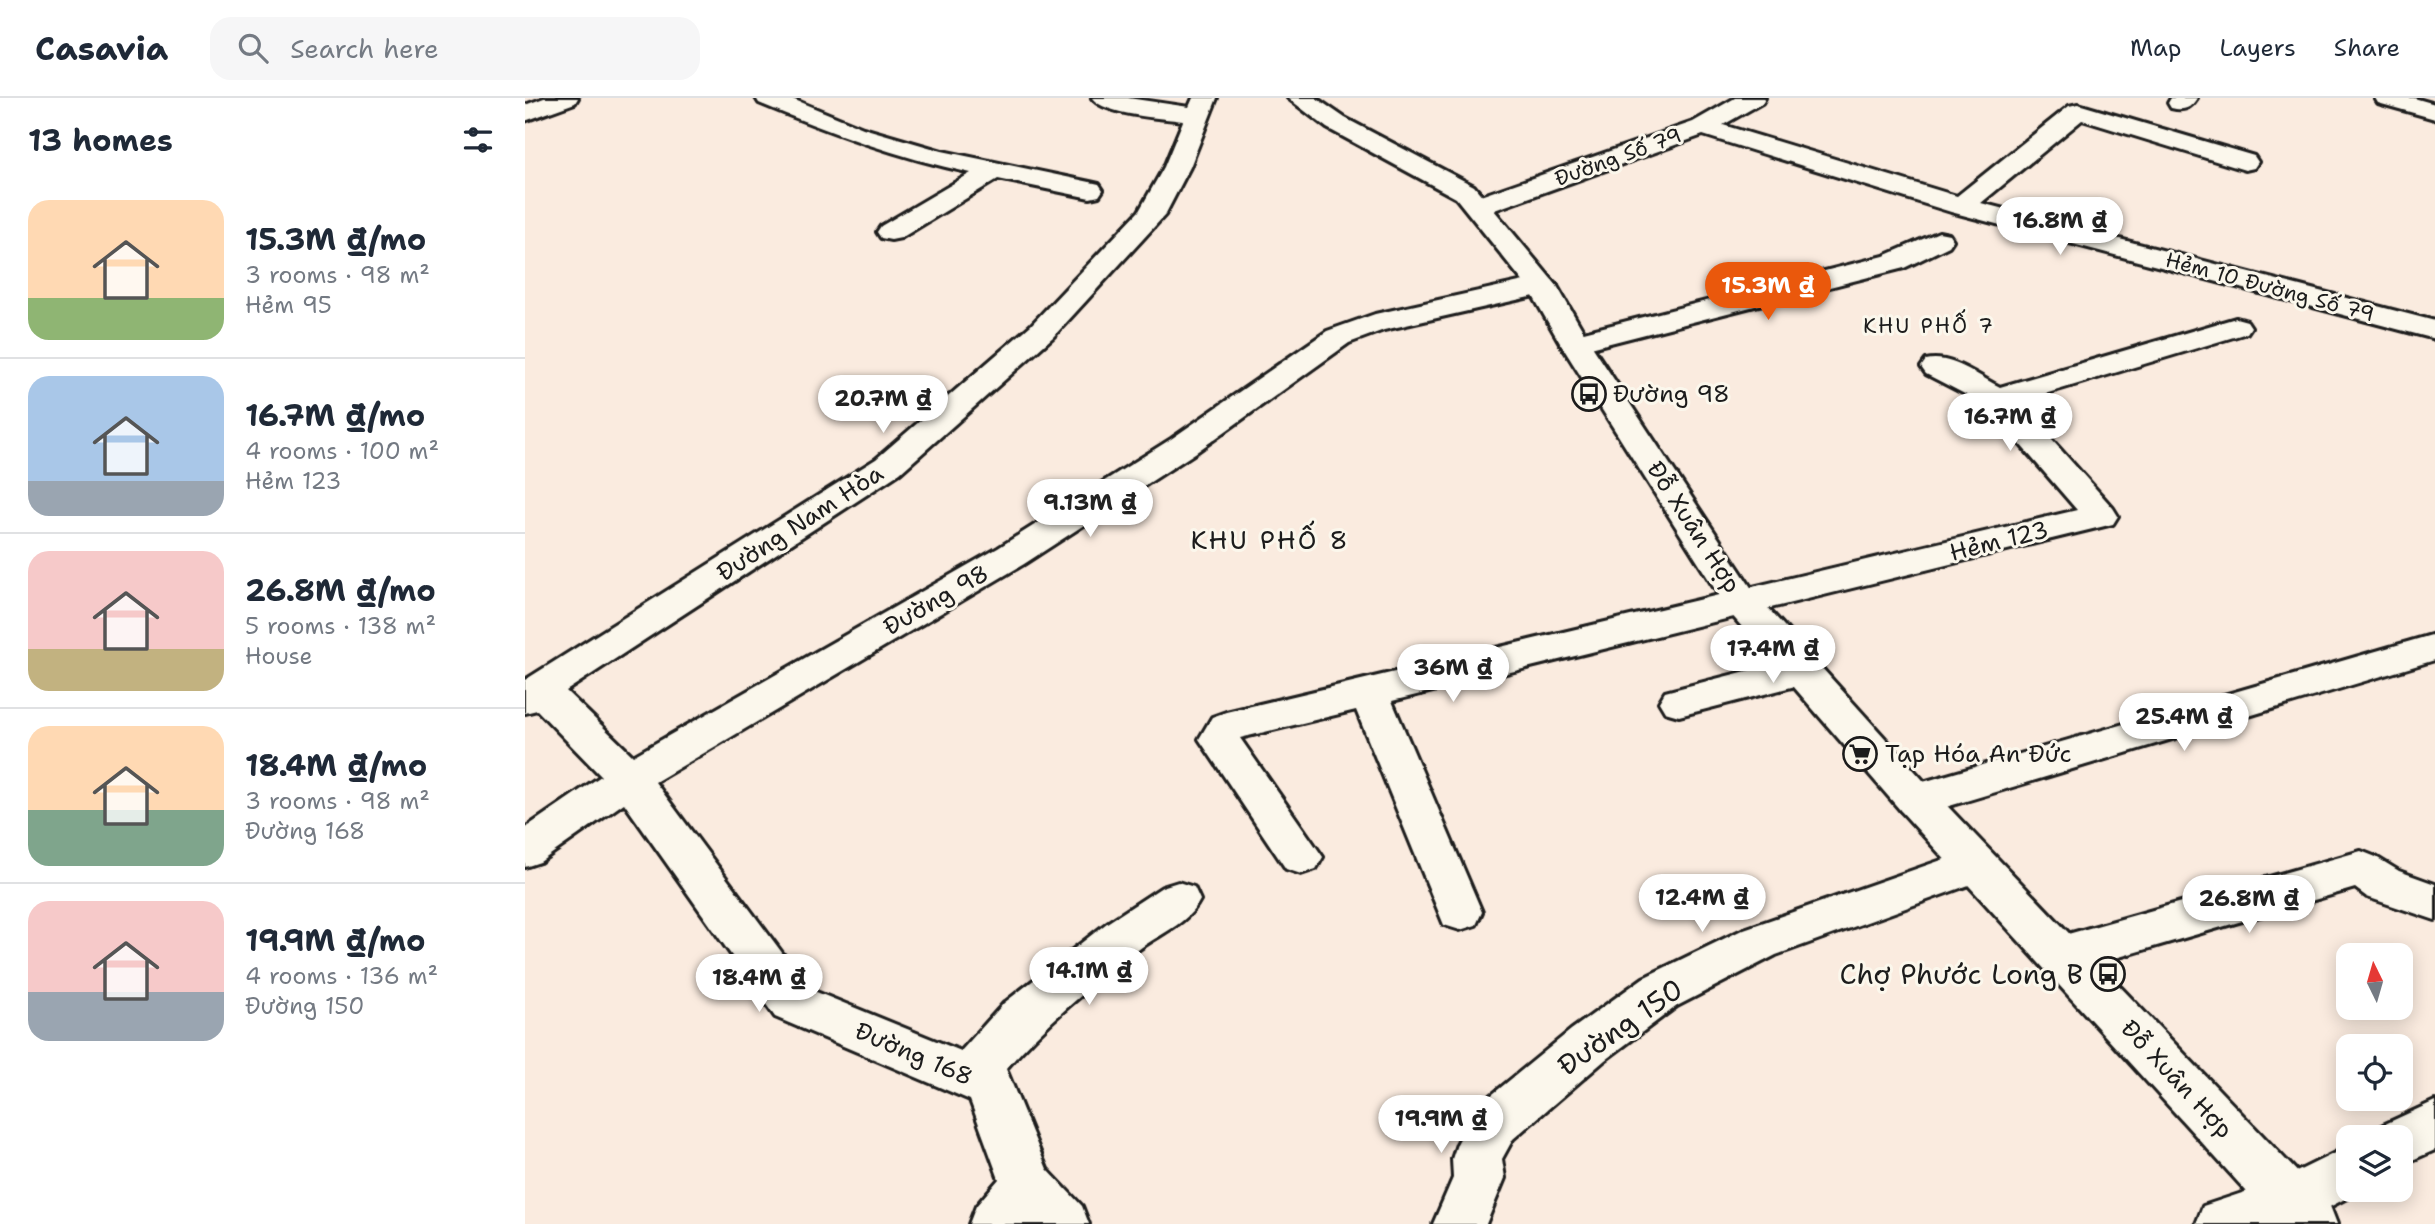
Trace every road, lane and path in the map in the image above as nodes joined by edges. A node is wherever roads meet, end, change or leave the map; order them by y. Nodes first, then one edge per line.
1 (566, 98) edge
2 (768, 98) edge
3 (1104, 98) edge
4 (1300, 98) edge
5 (1753, 98) edge
6 (2387, 98) edge
7 (1200, 107) edge
8 (2435, 111) edge
9 (525, 114) edge
10 (1702, 127) junction
11 (2245, 162) dead end
12 (994, 170) junction
13 (1090, 190) dead end
14 (1479, 206) junction
15 (1961, 206) junction
16 (891, 232) dead end
17 (1939, 240) dead end
18 (1542, 286) junction
19 (2236, 327) dead end
20 (2435, 330) edge
21 (1575, 343) junction
22 (1937, 367) dead end
23 (1997, 398) junction
24 (1743, 604) junction
25 (2435, 647) edge
26 (1801, 671) junction
27 (1369, 693) junction
28 (533, 695) edge
29 (1679, 702) dead end
30 (629, 778) junction
31 (1916, 800) junction
32 (525, 850) edge
33 (1301, 857) dead end
34 (1976, 865) junction
35 (1178, 900) dead end
36 (2435, 902) edge
37 (1460, 912) dead end
38 (2061, 955) junction
39 (968, 1077) junction
40 (2435, 1124) edge
41 (2413, 1136) edge
42 (2336, 1181) edge
43 (1027, 1185) junction
44 (2300, 1213) edge
45 (995, 1224) edge
46 (1063, 1224) edge
47 (1459, 1224) edge
48 (2222, 1224) edge

1 - 9 street
2 - 12 street
3 - 7 street
4 - 14 street, Đỗ Xuân Hợp
5 - 10 street, Đường Số 79
6 - 8 street
7 - 28 street, Đường Nam Hòa
10 - 14 street, Đường Số 79
10 - 15 street, Hẻm 10 Đường Số 79
11 - 15 street
12 - 13 street
12 - 16 street
14 - 18 street, Đỗ Xuân Hợp
15 - 20 street, Hẻm 10 Đường Số 79
17 - 21 street
18 - 21 street, Đỗ Xuân Hợp
18 - 30 street, Đường 98
19 - 23 street
21 - 24 street, Đỗ Xuân Hợp
22 - 23 street, Hẻm 123
23 - 24 street, Hẻm 123
24 - 26 street, Đỗ Xuân Hợp
24 - 27 street
25 - 31 street
26 - 29 street
26 - 31 street, Đỗ Xuân Hợp
27 - 33 street
27 - 37 street
28 - 30 street, Đường 168
30 - 32 street, Đường 98
30 - 39 street, Đường 168
31 - 34 street, Đỗ Xuân Hợp
34 - 38 street, Đỗ Xuân Hợp
34 - 47 street, Đường 150
35 - 39 street
36 - 38 street
38 - 44 street, Đỗ Xuân Hợp
39 - 43 street, Đường 168
40 - 41 street
42 - 44 street
43 - 45 street
43 - 46 street, Đường 168
44 - 48 street

